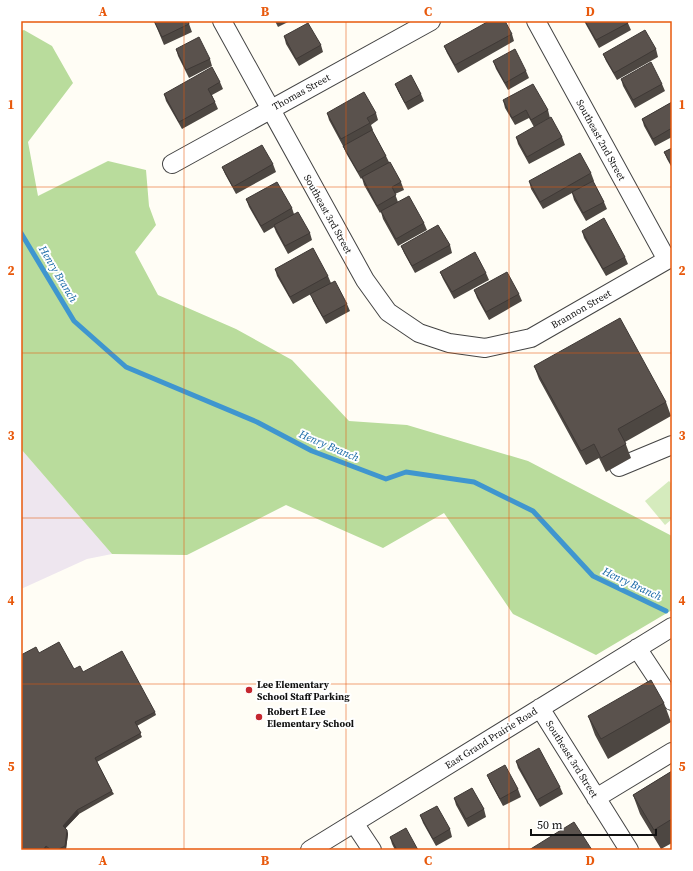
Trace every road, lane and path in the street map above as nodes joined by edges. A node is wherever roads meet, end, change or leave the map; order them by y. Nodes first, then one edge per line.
1 (222, 21) edge
2 (430, 21) edge
3 (536, 21) edge
4 (271, 109) junction
5 (172, 164) dead end
6 (670, 259) edge
7 (485, 348) joint
8 (672, 445) edge
9 (618, 467) dead end
10 (672, 627) edge
11 (637, 648) junction
12 (672, 701) edge
13 (540, 708) junction
14 (672, 752) edge
15 (596, 798) junction
16 (354, 823) junction
17 (310, 850) edge
18 (372, 850) edge
19 (628, 850) edge

1 - 4 street, Southeast 3rd Street
2 - 4 street, Thomas Street
3 - 6 street, Southeast 2nd Street
4 - 5 street, Thomas Street
4 - 7 street, Southeast 3rd Street
6 - 7 street, Brannon Street
8 - 9 street
10 - 11 street, East Grand Prairie Road
11 - 12 street
11 - 13 street, East Grand Prairie Road
13 - 15 street, Southeast 3rd Street
13 - 16 street, East Grand Prairie Road
14 - 15 street
15 - 19 street, Southeast 3rd Street
16 - 17 street, East Grand Prairie Road
16 - 18 street

